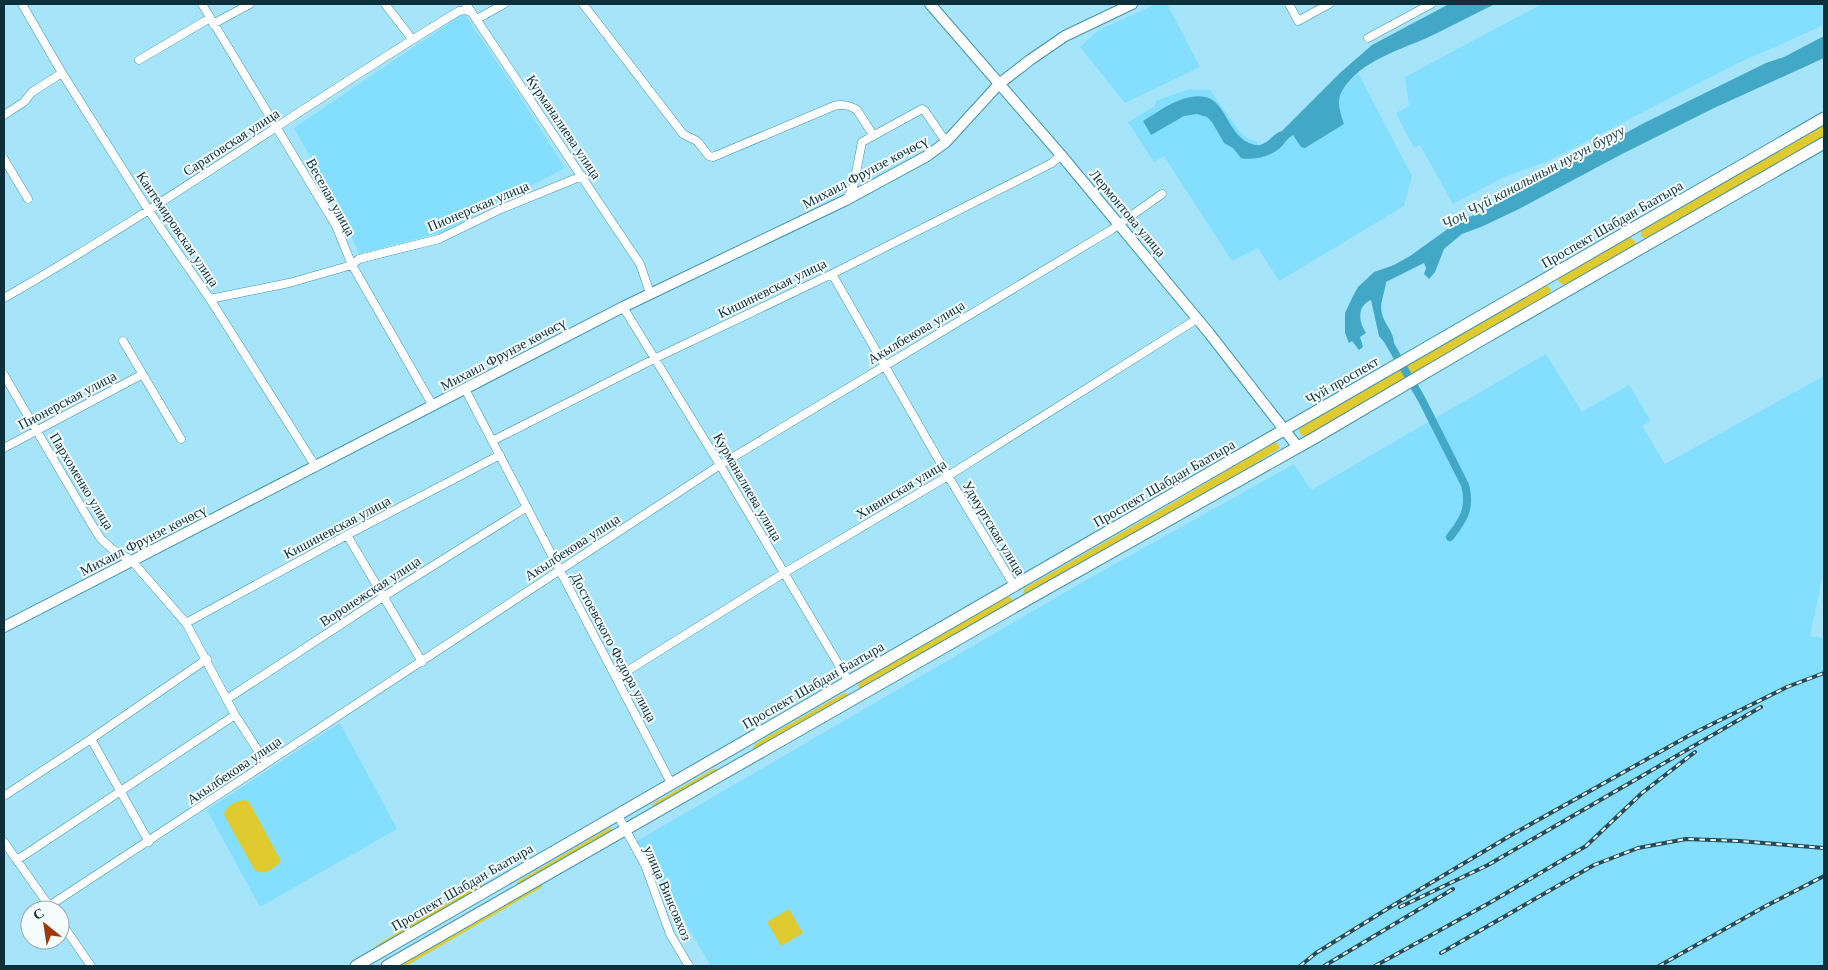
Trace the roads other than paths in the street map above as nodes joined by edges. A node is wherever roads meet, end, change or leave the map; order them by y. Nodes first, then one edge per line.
1 (22, 4) edge
2 (202, 4) edge
3 (250, 4) edge
4 (386, 4) edge
5 (466, 4) edge
6 (504, 4) edge
7 (583, 4) edge
8 (930, 4) edge
9 (1132, 4) edge
10 (1289, 4) edge
11 (1329, 4) edge
12 (1430, 4) edge
13 (471, 12) junction
14 (477, 19) junction
15 (212, 21) junction
16 (1368, 38) dead end
17 (412, 39) junction
18 (139, 60) dead end
19 (62, 72) junction
20 (999, 84) junction
21 (4, 115) edge
22 (1824, 118) edge
23 (276, 127) junction
24 (873, 135) junction
25 (946, 142) junction
26 (1824, 143) edge
27 (1061, 155) junction
28 (4, 159) edge
29 (582, 176) junction
30 (1162, 194) dead end
31 (28, 199) dead end
32 (846, 200) junction
33 (149, 211) junction
34 (1119, 225) junction
35 (1633, 229) junction
36 (1643, 246) junction
37 (352, 265) junction
38 (832, 274) junction
39 (1550, 277) junction
40 (650, 293) junction
41 (1560, 294) junction
42 (4, 298) edge
43 (210, 300) junction
44 (623, 307) junction
45 (1197, 319) junction
46 (123, 341) dead end
47 (1414, 356) joint
48 (656, 358) junction
49 (884, 365) junction
50 (4, 375) edge
51 (142, 375) junction
52 (466, 390) junction
53 (433, 406) junction
54 (36, 429) junction
55 (1285, 431) junction
56 (181, 439) dead end
57 (492, 441) junction
58 (1297, 446) junction
59 (4, 448) edge
60 (500, 455) junction
61 (720, 465) junction
62 (316, 467) junction
63 (948, 476) junction
64 (528, 507) junction
65 (347, 535) junction
66 (132, 561) junction
67 (560, 570) junction
68 (784, 573) junction
69 (1015, 587) junction
70 (383, 596) junction
71 (1023, 602) junction
72 (186, 623) junction
73 (4, 627) edge
74 (206, 659) junction
75 (422, 662) junction
76 (616, 678) junction
77 (848, 682) junction
78 (858, 697) junction
79 (227, 699) junction
80 (235, 715) junction
81 (91, 739) junction
82 (744, 742) junction
83 (718, 756) junction
84 (753, 757) junction
85 (266, 763) junction
86 (727, 772) junction
87 (671, 783) junction
88 (120, 791) junction
89 (4, 796) edge
90 (617, 814) junction
91 (626, 830) junction
92 (4, 842) edge
93 (149, 842) junction
94 (16, 860) junction
95 (495, 885) junction
96 (45, 900) edge
97 (63, 900) edge
98 (504, 900) junction
99 (70, 936) edge
100 (91, 966) edge
101 (356, 966) edge
102 (387, 966) edge
103 (689, 966) edge

1 - 19 street, Кантемировская улица
2 - 15 street, Веселая улица
3 - 15 street
4 - 17 street
5 - 13 street, Курманалиева улица
6 - 14 street
7 - 24 street
8 - 20 main road, Лермонтова улица
9 - 20 main road, Михаил Фрунзе көчөсү
10 - 11 street
12 - 16 street
13 - 14 street, Курманалиева улица
13 - 17 street, Саратовская улица
14 - 29 street, Курманалиева улица
15 - 18 street
15 - 23 street, Веселая улица
17 - 23 street, Саратовская улица
19 - 21 street
19 - 33 street, Кантемировская улица
20 - 25 main road, Михаил Фрунзе көчөсү
20 - 27 main road, Лермонтова улица
22 - 35 main road, Проспект Шабдан Баатыра
23 - 33 street, Саратовская улица
23 - 37 street, Веселая улица
24 - 25 street
24 - 32 street
25 - 32 main road, Михаил Фрунзе көчөсү
26 - 36 main road
27 - 34 main road, Лермонтова улица
27 - 38 street, Кишиневская улица
28 - 31 street
29 - 37 street, Пионерская улица
29 - 40 street, Курманалиева улица
30 - 34 street, Акылбекова улица
32 - 40 main road, Михаил Фрунзе көчөсү
33 - 42 street, Саратовская улица
33 - 43 street, Кантемировская улица
34 - 45 main road, Лермонтова улица
34 - 49 street, Акылбекова улица
35 - 36 main road
35 - 39 main road, Проспект Шабдан Баатыра
36 - 41 main road
37 - 43 street, Пионерская улица
37 - 53 street, Веселая улица
38 - 48 street, Кишиневская улица
38 - 49 street, Удмуртская улица
39 - 41 main road
39 - 47 main road, Проспект Шабдан Баатыра
40 - 44 main road, Михаил Фрунзе көчөсү
41 - 58 main road
43 - 62 street, Кантемировская улица
44 - 48 street, Курманалиева улица
44 - 52 main road, Михаил Фрунзе көчөсү
45 - 55 main road, Лермонтова улица
45 - 63 street, Хивинская улица
46 - 51 street
47 - 55 main road, Чуй проспект
48 - 57 street, Кишиневская улица
48 - 61 street, Курманалиева улица
49 - 61 street, Акылбекова улица
49 - 63 street, Удмуртская улица
50 - 54 street, Пархоменко улица
51 - 54 street, Пионерская улица
51 - 56 street
52 - 53 main road, Михаил Фрунзе көчөсү
52 - 57 street, Достоевского Федора улица
53 - 62 main road, Михаил Фрунзе көчөсү
54 - 59 street, Пионерская улица
54 - 66 street, Пархоменко улица
55 - 58 main road, Лермонтова улица
55 - 69 main road, Проспект Шабдан Баатыра
57 - 60 street, Достоевского Федора улица
58 - 71 main road
60 - 64 street, Достоевского Федора улица
60 - 65 street, Кишиневская улица
61 - 67 street, Акылбекова улица
61 - 68 street, Курманалиева улица
62 - 66 main road, Михаил Фрунзе көчөсү
63 - 68 street, Хивинская улица
63 - 69 street, Удмуртская улица
64 - 67 street, Достоевского Федора улица
64 - 70 street, Воронежская улица
65 - 70 street
65 - 72 street, Кишиневская улица
66 - 72 street, Пархоменко улица
66 - 73 main road, Михаил Фрунзе көчөсү
67 - 75 street, Акылбекова улица
67 - 76 street, Достоевского Федора улица
68 - 76 street, Хивинская улица
68 - 77 street, Курманалиева улица
69 - 71 main road
69 - 77 main road, Проспект Шабдан Баатыра
70 - 75 street
70 - 79 street, Воронежская улица
71 - 78 main road
72 - 74 street, Пархоменко улица
74 - 79 street, Пархоменко улица
74 - 81 street
75 - 85 street, Акылбекова улица
76 - 87 street, Достоевского Федора улица
77 - 78 main road
77 - 82 main road, Проспект Шабдан Баатыра
78 - 84 main road
79 - 80 street, Пархоменко улица
80 - 85 street, Пархоменко улица
80 - 88 street
81 - 88 street
81 - 89 street
82 - 83 main road, Проспект Шабдан Баатыра
82 - 84 main road
83 - 86 main road
83 - 87 main road, Проспект Шабдан Баатыра
84 - 86 main road
85 - 93 street, Акылбекова улица
86 - 91 main road
87 - 90 main road, Проспект Шабдан Баатыра
88 - 93 street
88 - 94 street
90 - 91 street, улица Винсовхоз
90 - 95 main road, Проспект Шабдан Баатыра
91 - 98 main road
91 - 103 street, улица Винсовхоз
92 - 94 street
93 - 97 street, Акылбекова улица
94 - 96 street
95 - 98 main road
95 - 101 main road, Проспект Шабдан Баатыра
98 - 102 main road
99 - 100 street

